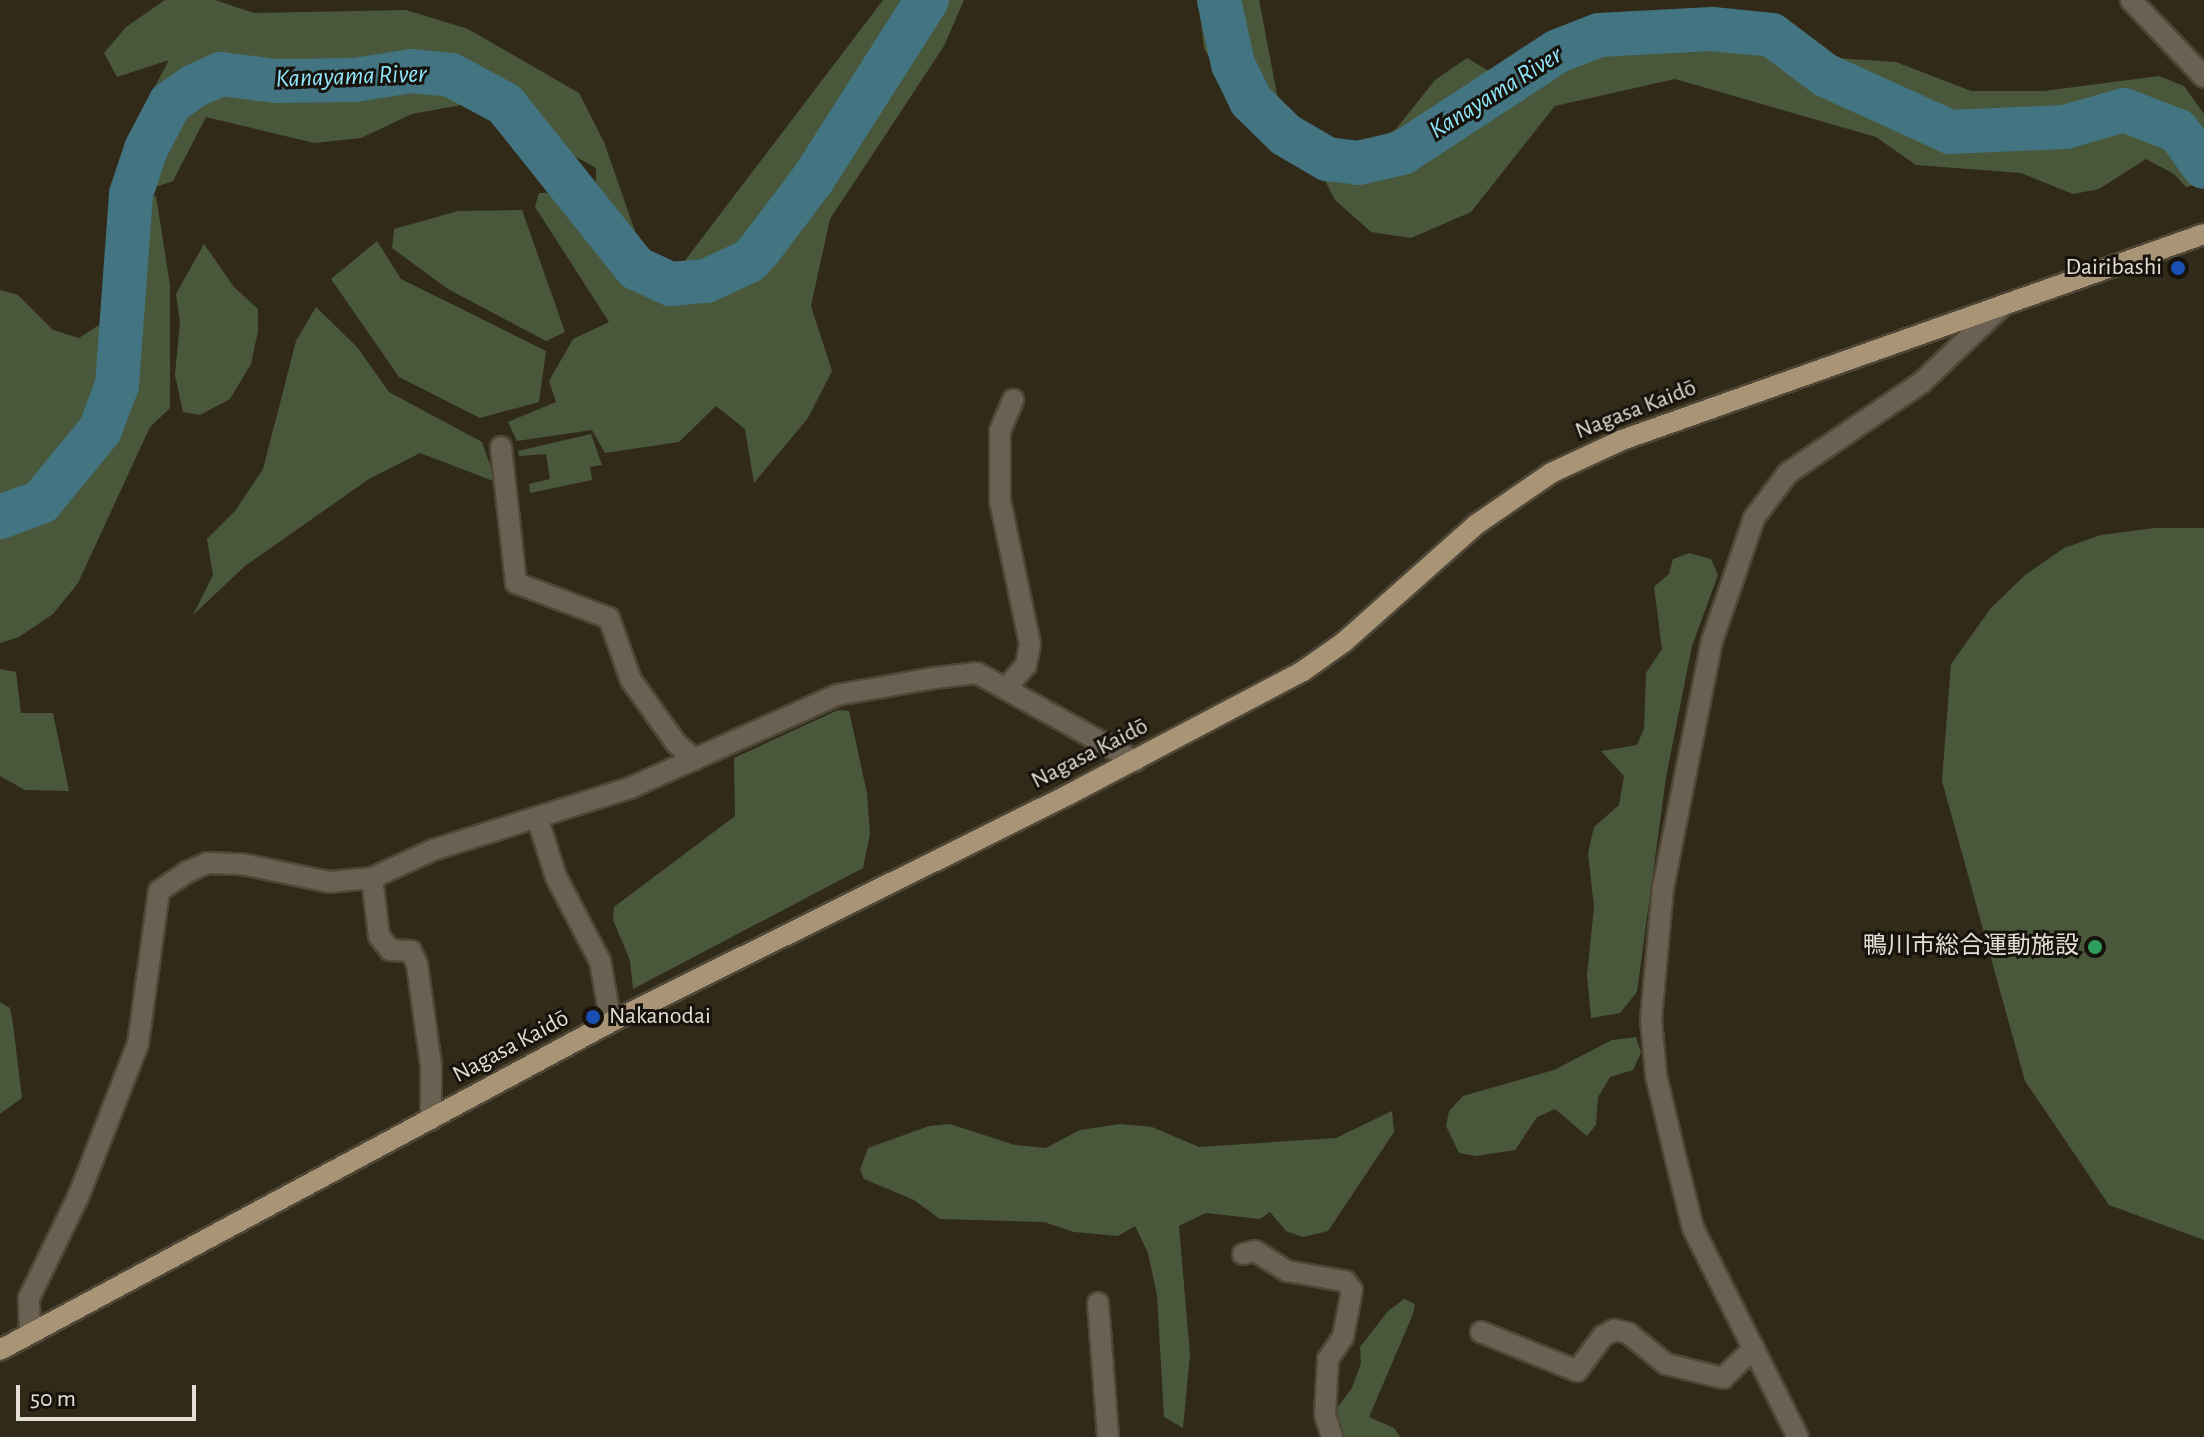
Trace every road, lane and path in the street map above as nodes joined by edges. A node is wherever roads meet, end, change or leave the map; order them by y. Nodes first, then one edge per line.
1 (2131, 0) edge
2 (2204, 77) edge
3 (2204, 234) edge
4 (2001, 307) junction
5 (1013, 400) dead end
6 (501, 447) dead end
7 (1007, 687) junction
8 (695, 760) junction
9 (1135, 761) junction
10 (537, 817) junction
11 (372, 878) junction
12 (611, 1022) junction
13 (431, 1120) junction
14 (1243, 1254) dead end
15 (1098, 1303) dead end
16 (1481, 1332) dead end
17 (30, 1333) junction
18 (1754, 1348) junction
19 (0, 1350) edge
20 (1108, 1437) edge
21 (1332, 1437) edge
22 (1798, 1437) edge

1 - 2 street
3 - 4 main road, Nagasa Kaidō
4 - 9 main road, Nagasa Kaidō
4 - 18 street
5 - 7 street
6 - 8 street
7 - 8 street
7 - 9 street
8 - 10 street
9 - 12 main road, Nagasa Kaidō
10 - 11 street
10 - 12 street
11 - 13 street
11 - 17 street
12 - 13 main road, Nagasa Kaidō
13 - 17 main road, Nagasa Kaidō
14 - 21 street
15 - 20 street
16 - 18 street
17 - 19 main road, Nagasa Kaidō
18 - 22 street

